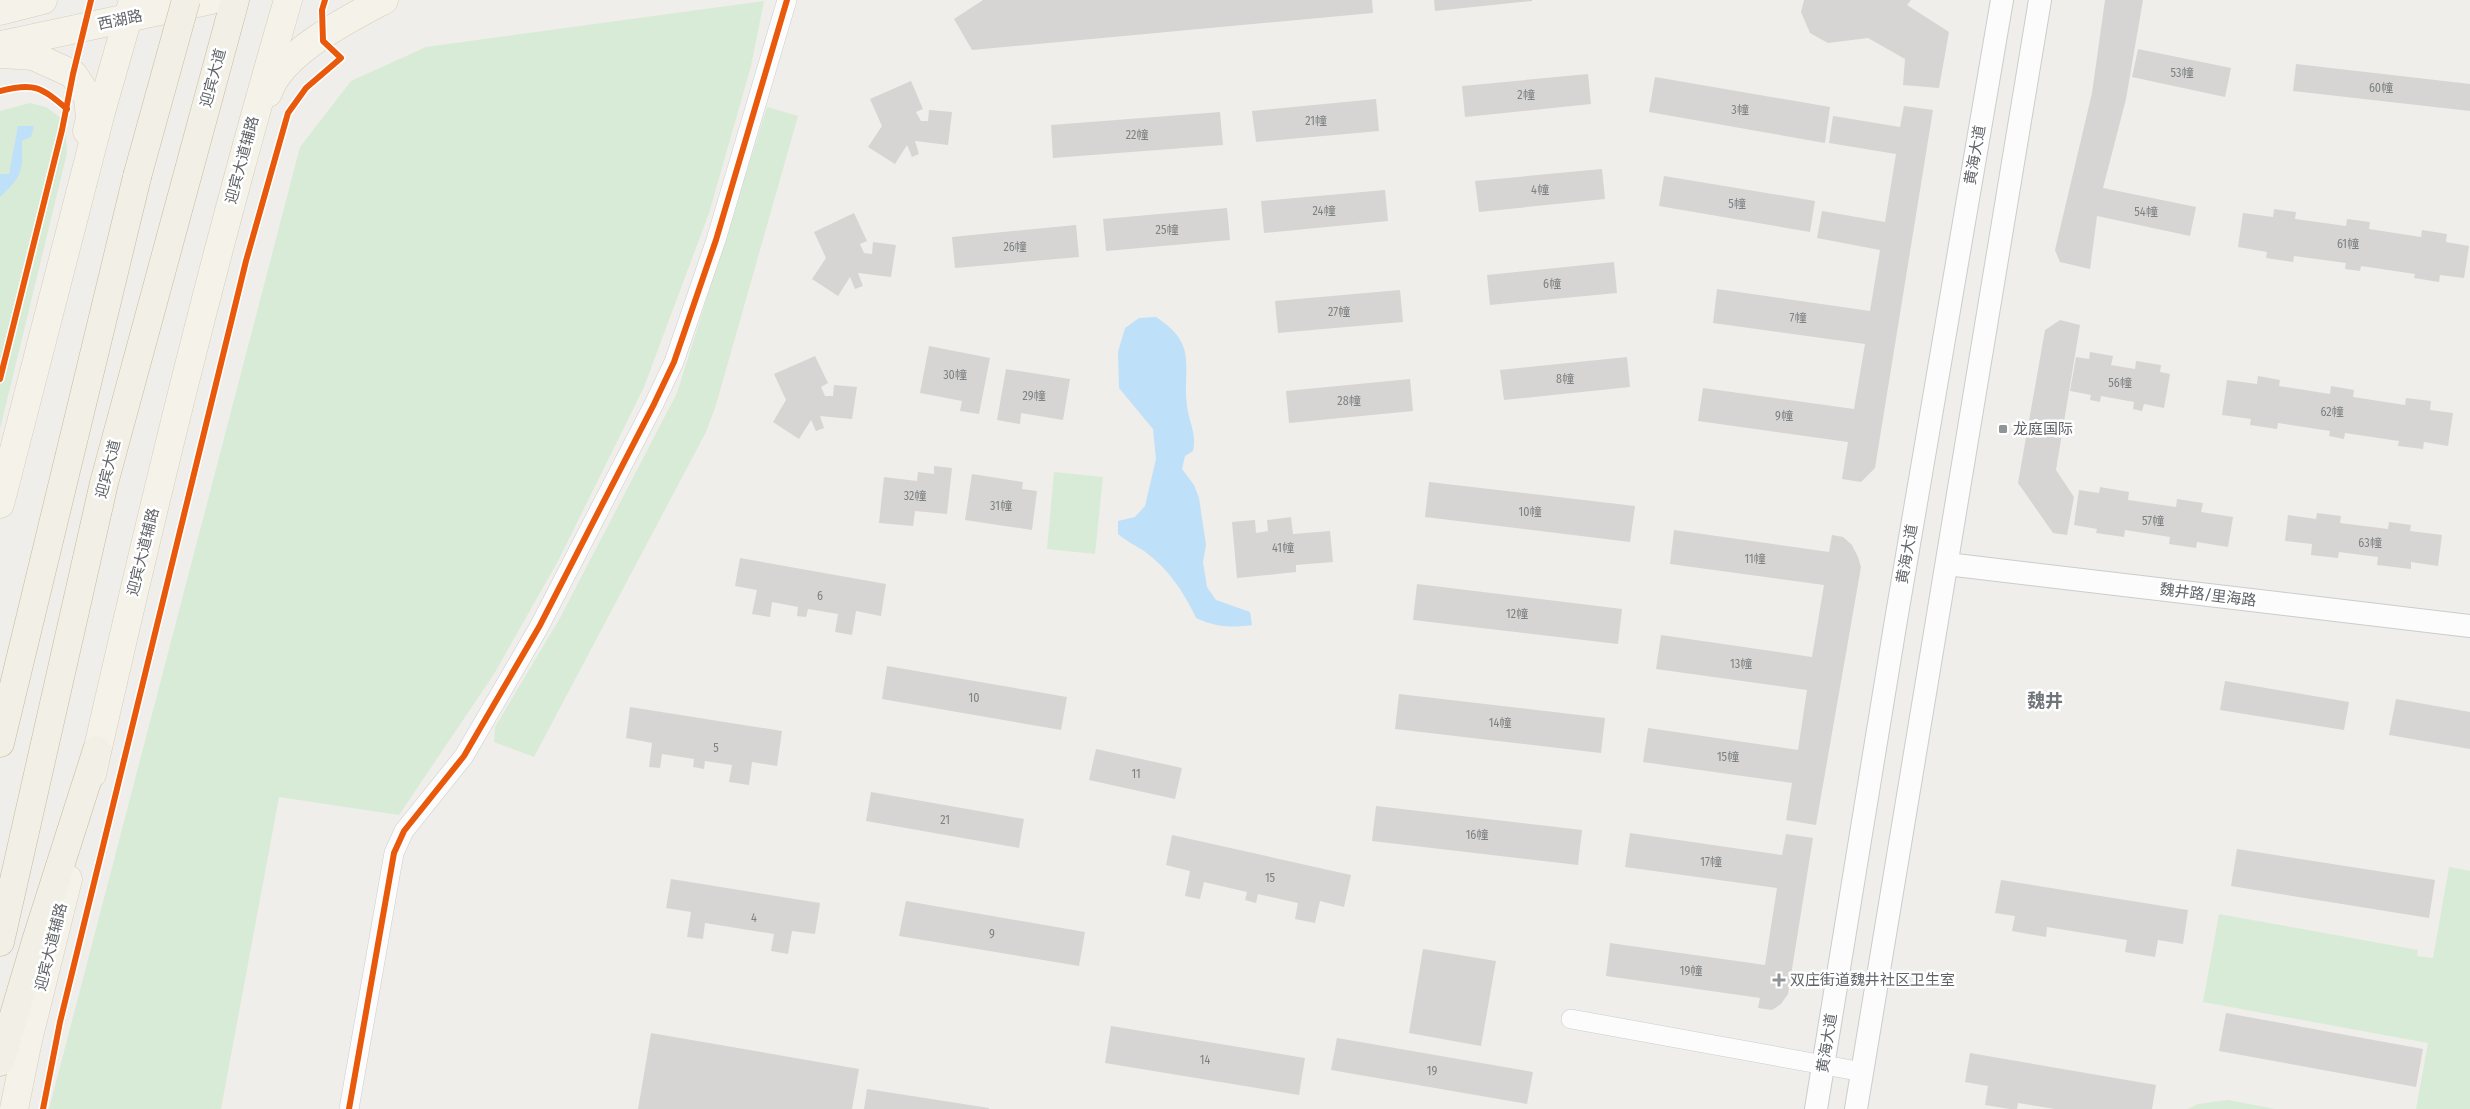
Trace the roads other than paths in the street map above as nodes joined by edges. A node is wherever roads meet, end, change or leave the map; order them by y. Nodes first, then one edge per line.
1 (42, 0) edge
2 (186, 0) edge
3 (211, 0) edge
4 (234, 0) edge
5 (288, 0) edge
6 (384, 0) edge
7 (786, 0) edge
8 (2002, 0) edge
9 (2040, 0) edge
10 (131, 9) edge
11 (0, 11) edge
12 (0, 46) edge
13 (0, 54) edge
14 (228, 212) junction
15 (70, 230) junction
16 (0, 504) edge
17 (1947, 564) junction
18 (2470, 626) edge
19 (0, 742) edge
20 (97, 750) junction
21 (0, 942) edge
22 (1570, 1019) dead end
23 (0, 1062) edge
24 (1823, 1065) junction
25 (1863, 1072) junction
26 (14, 1109) edge
27 (349, 1109) edge
28 (1816, 1109) edge
29 (1856, 1109) edge

1 - 11 main road
2 - 19 highway, bridge
3 - 10 main road, 西湖路
4 - 21 highway, 迎宾大道
5 - 14 main road, 迎宾大道辅路
6 - 14 main road
7 - 27 street
8 - 24 street, 黄海大道
9 - 17 street
10 - 12 main road, 西湖路
10 - 15 main road
13 - 15 main road
14 - 20 main road, 迎宾大道辅路
15 - 16 main road
17 - 18 street, 魏井路/里海路
17 - 25 street
20 - 23 highway
20 - 26 main road, 迎宾大道辅路
22 - 24 street
24 - 25 street
24 - 28 street, 黄海大道
25 - 29 street

